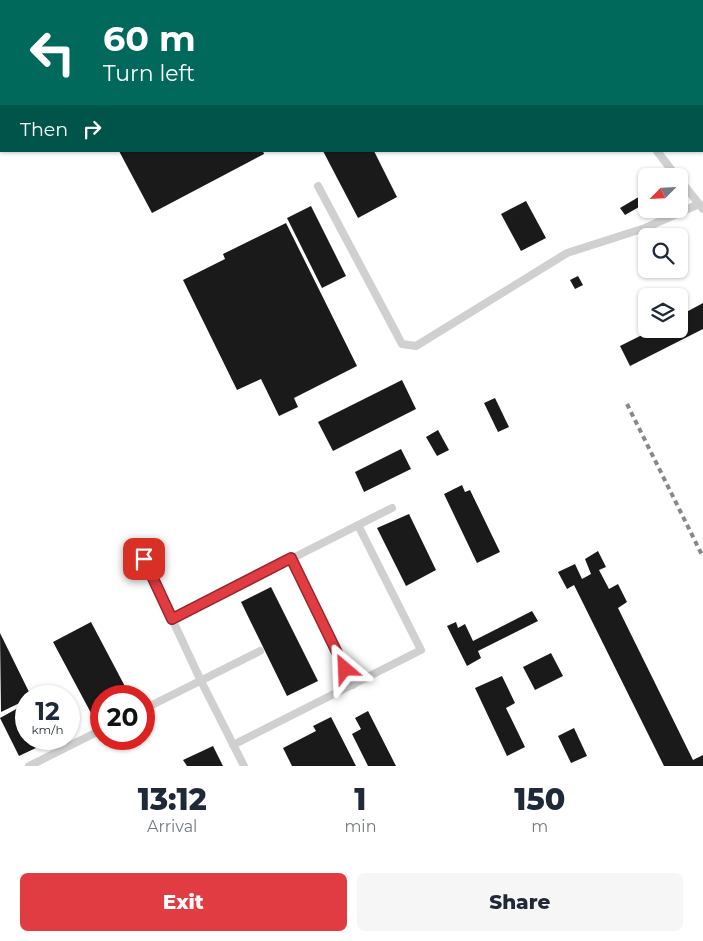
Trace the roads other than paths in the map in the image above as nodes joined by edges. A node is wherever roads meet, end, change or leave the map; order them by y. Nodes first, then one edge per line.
1 (657, 152) edge
2 (670, 168) edge
3 (318, 186) dead end
4 (688, 191) edge
5 (701, 207) edge
6 (392, 508) dead end
7 (358, 525) junction
8 (291, 558) junction
9 (144, 559) dead end
10 (172, 619) junction
11 (260, 651) dead end
12 (201, 681) junction
13 (353, 685) junction
14 (155, 704) edge
15 (90, 736) edge
16 (233, 745) junction
17 (29, 766) edge
18 (244, 766) edge

1 - 2 lane
3 - 5 lane
4 - 5 lane
6 - 7 lane
7 - 8 lane
7 - 13 lane
8 - 10 lane
8 - 13 lane
9 - 10 lane
10 - 12 lane
11 - 12 lane
12 - 14 lane
12 - 16 lane
13 - 16 lane
15 - 17 lane
16 - 18 lane

